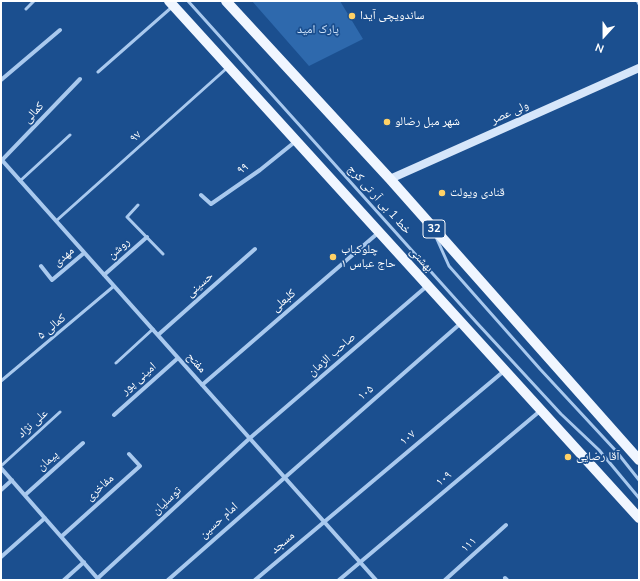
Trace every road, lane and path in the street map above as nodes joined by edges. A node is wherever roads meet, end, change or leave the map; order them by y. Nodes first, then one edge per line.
1 (34, 1) edge
2 (188, 1) edge
3 (226, 1) edge
4 (171, 3) edge
5 (26, 9) dead end
6 (60, 30) dead end
7 (229, 67) junction
8 (639, 68) edge
9 (98, 72) dead end
10 (80, 79) dead end
11 (1, 80) edge
12 (70, 135) dead end
13 (296, 141) junction
14 (1, 160) edge
15 (390, 179) junction
16 (20, 181) junction
17 (201, 195) dead end
18 (138, 205) dead end
19 (56, 221) junction
20 (431, 225) junction
21 (379, 232) junction
22 (147, 237) junction
23 (255, 249) dead end
24 (84, 253) junction
25 (163, 254) dead end
26 (41, 266) dead end
27 (104, 275) junction
28 (114, 286) junction
29 (427, 286) junction
30 (461, 324) junction
31 (153, 329) junction
32 (158, 335) junction
33 (178, 358) junction
34 (116, 363) dead end
35 (504, 371) junction
36 (1, 381) edge
37 (202, 385) junction
38 (540, 411) junction
39 (60, 412) dead end
40 (114, 414) dead end
41 (250, 438) junction
42 (83, 443) dead end
43 (129, 454) dead end
44 (639, 460) edge
45 (1, 467) edge
46 (284, 477) junction
47 (12, 480) junction
48 (639, 480) edge
49 (1, 490) edge
50 (25, 494) junction
51 (639, 498) edge
52 (45, 518) junction
53 (639, 518) edge
54 (324, 521) junction
55 (506, 525) dead end
56 (62, 536) junction
57 (1, 557) edge
58 (84, 562) junction
59 (360, 562) junction
60 (99, 579) edge
61 (64, 580) edge
62 (168, 580) edge
63 (255, 580) edge
64 (339, 580) edge
65 (376, 580) edge
66 (445, 580) edge

1 - 5 lane
2 - 51 lane, خط 1 بی آر تی کرج
3 - 15 main road, 32
4 - 7 main road, بهشتی
4 - 9 lane
6 - 11 street
7 - 13 main road, بهشتی
7 - 19 lane, ۹۷
8 - 15 street, ولی عصر
10 - 14 street, کمالی
12 - 16 lane
13 - 17 street, ۹۹
13 - 21 main road, بهشتی
14 - 16 street, مفتح
15 - 20 main road, 32
16 - 19 street, مفتح
18 - 22 lane
19 - 24 street, مفتح
20 - 44 main road, 32
20 - 48 lane, خط 1 بی آر تی کرج
21 - 29 main road, بهشتی
21 - 37 street, کلبعلی
22 - 25 lane
22 - 27 street, روشن
23 - 32 street, حسینی
24 - 26 street, مهدی
24 - 27 street, مفتح
27 - 28 street, مفتح
28 - 31 street, مفتح
28 - 36 lane, ۵ کمالی
29 - 30 main road, بهشتی
29 - 41 street, صاحب الزمان
30 - 35 main road, بهشتی
30 - 46 street, ۱۰۵
31 - 32 street, مفتح
31 - 34 lane
32 - 33 street, مفتح
33 - 37 street, مفتح
33 - 40 street, امینی پور
35 - 38 main road, بهشتی
35 - 54 street, ۱۰۷
37 - 41 street, مفتح
38 - 53 main road, بهشتی
38 - 59 street, ۱۰۹
39 - 45 lane, علی نژاد
41 - 46 street, مفتح
41 - 60 street, توسلیان
42 - 50 street, پیمان
43 - 56 street, مفاخری
45 - 47 street
46 - 54 street, مفتح
46 - 62 street, امام حسین
47 - 49 street
47 - 50 street
50 - 52 street
52 - 56 street
52 - 57 street
54 - 59 street, مفتح
54 - 63 street, مسجد
55 - 66 street, ۱۱۱
56 - 58 street
58 - 60 street
58 - 61 street
59 - 64 street, ۱۰۹
59 - 65 street, مفتح

